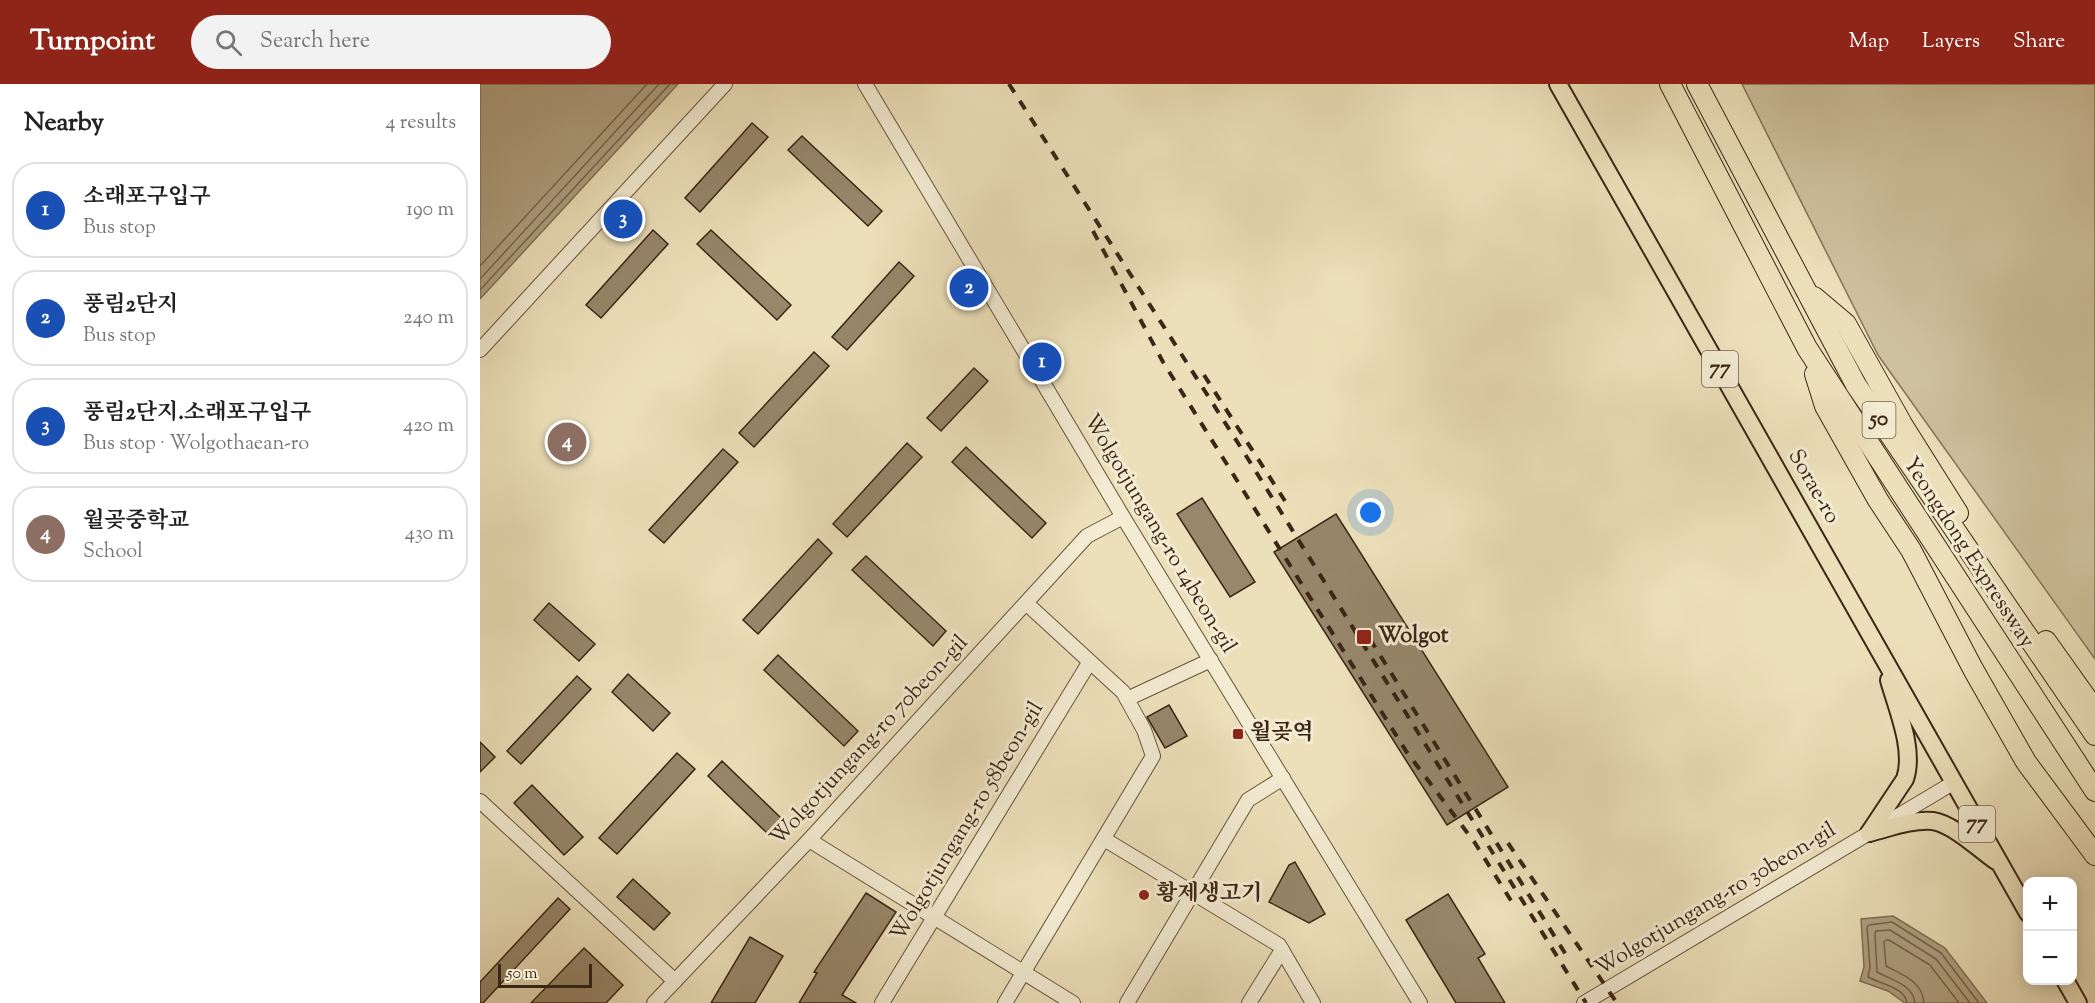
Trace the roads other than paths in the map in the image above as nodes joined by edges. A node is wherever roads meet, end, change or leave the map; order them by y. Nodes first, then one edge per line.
1 (725, 84) edge
2 (865, 84) edge
3 (1558, 84) edge
4 (1670, 84) edge
5 (1697, 84) edge
6 (1805, 289) junction
7 (1807, 348) junction
8 (480, 350) edge
9 (1124, 518) junction
10 (1026, 603) junction
11 (1882, 653) junction
12 (1211, 660) junction
13 (1089, 663) junction
14 (1127, 699) junction
15 (2095, 710) edge
16 (2095, 735) edge
17 (1283, 778) junction
18 (1953, 783) junction
19 (2095, 791) edge
20 (480, 801) edge
21 (1869, 833) junction
22 (1104, 839) junction
23 (809, 840) junction
24 (2095, 855) edge
25 (2001, 865) junction
26 (1193, 892) junction
27 (2023, 904) edge
28 (935, 918) junction
29 (1282, 950) junction
30 (1024, 973) junction
31 (675, 981) junction
32 (2068, 985) edge
33 (654, 1003) edge
34 (882, 1003) edge
35 (1005, 1003) edge
36 (1073, 1003) edge
37 (1127, 1003) edge
38 (1249, 1003) edge
39 (1312, 1003) edge
40 (1420, 1003) edge
41 (1584, 1003) edge
42 (2078, 1003) edge

1 - 8 street
2 - 9 street, Wolgotjungang-ro 14beon-gil
3 - 11 main road, Sorae-ro / 77
4 - 7 highway, Yeongdong Expressway / 50
5 - 6 highway, Yeongdong Expressway / 50
6 - 15 highway
6 - 16 highway, Yeongdong Expressway / 50
7 - 19 highway, Yeongdong Expressway / 50
7 - 24 highway
9 - 10 street, Wolgotjungang-ro 70beon-gil
9 - 12 street, Wolgotjungang-ro 14beon-gil
10 - 13 street
10 - 23 street, Wolgotjungang-ro 70beon-gil
11 - 18 main road, Sorae-ro / 77
11 - 21 main road
12 - 14 street
12 - 17 street, Wolgotjungang-ro 14beon-gil
13 - 14 street
13 - 28 street, Wolgotjungang-ro 58beon-gil
14 - 22 street
17 - 26 street
17 - 40 street, Wolgotjungang-ro 14beon-gil
18 - 21 street, Wolgotjungang-ro 30beon-gil
18 - 25 main road, Sorae-ro / 77
20 - 31 street
21 - 25 main road
21 - 41 street, Wolgotjungang-ro 30beon-gil
22 - 26 street
22 - 30 street
23 - 28 street
23 - 31 street, Wolgotjungang-ro 70beon-gil
25 - 27 main road, Sorae-ro / 77
26 - 29 street
26 - 37 street
28 - 30 street
28 - 34 street, Wolgotjungang-ro 58beon-gil
29 - 38 street
29 - 39 street
30 - 35 street
30 - 36 street
31 - 33 street, Wolgotjungang-ro 70beon-gil
32 - 42 main road

